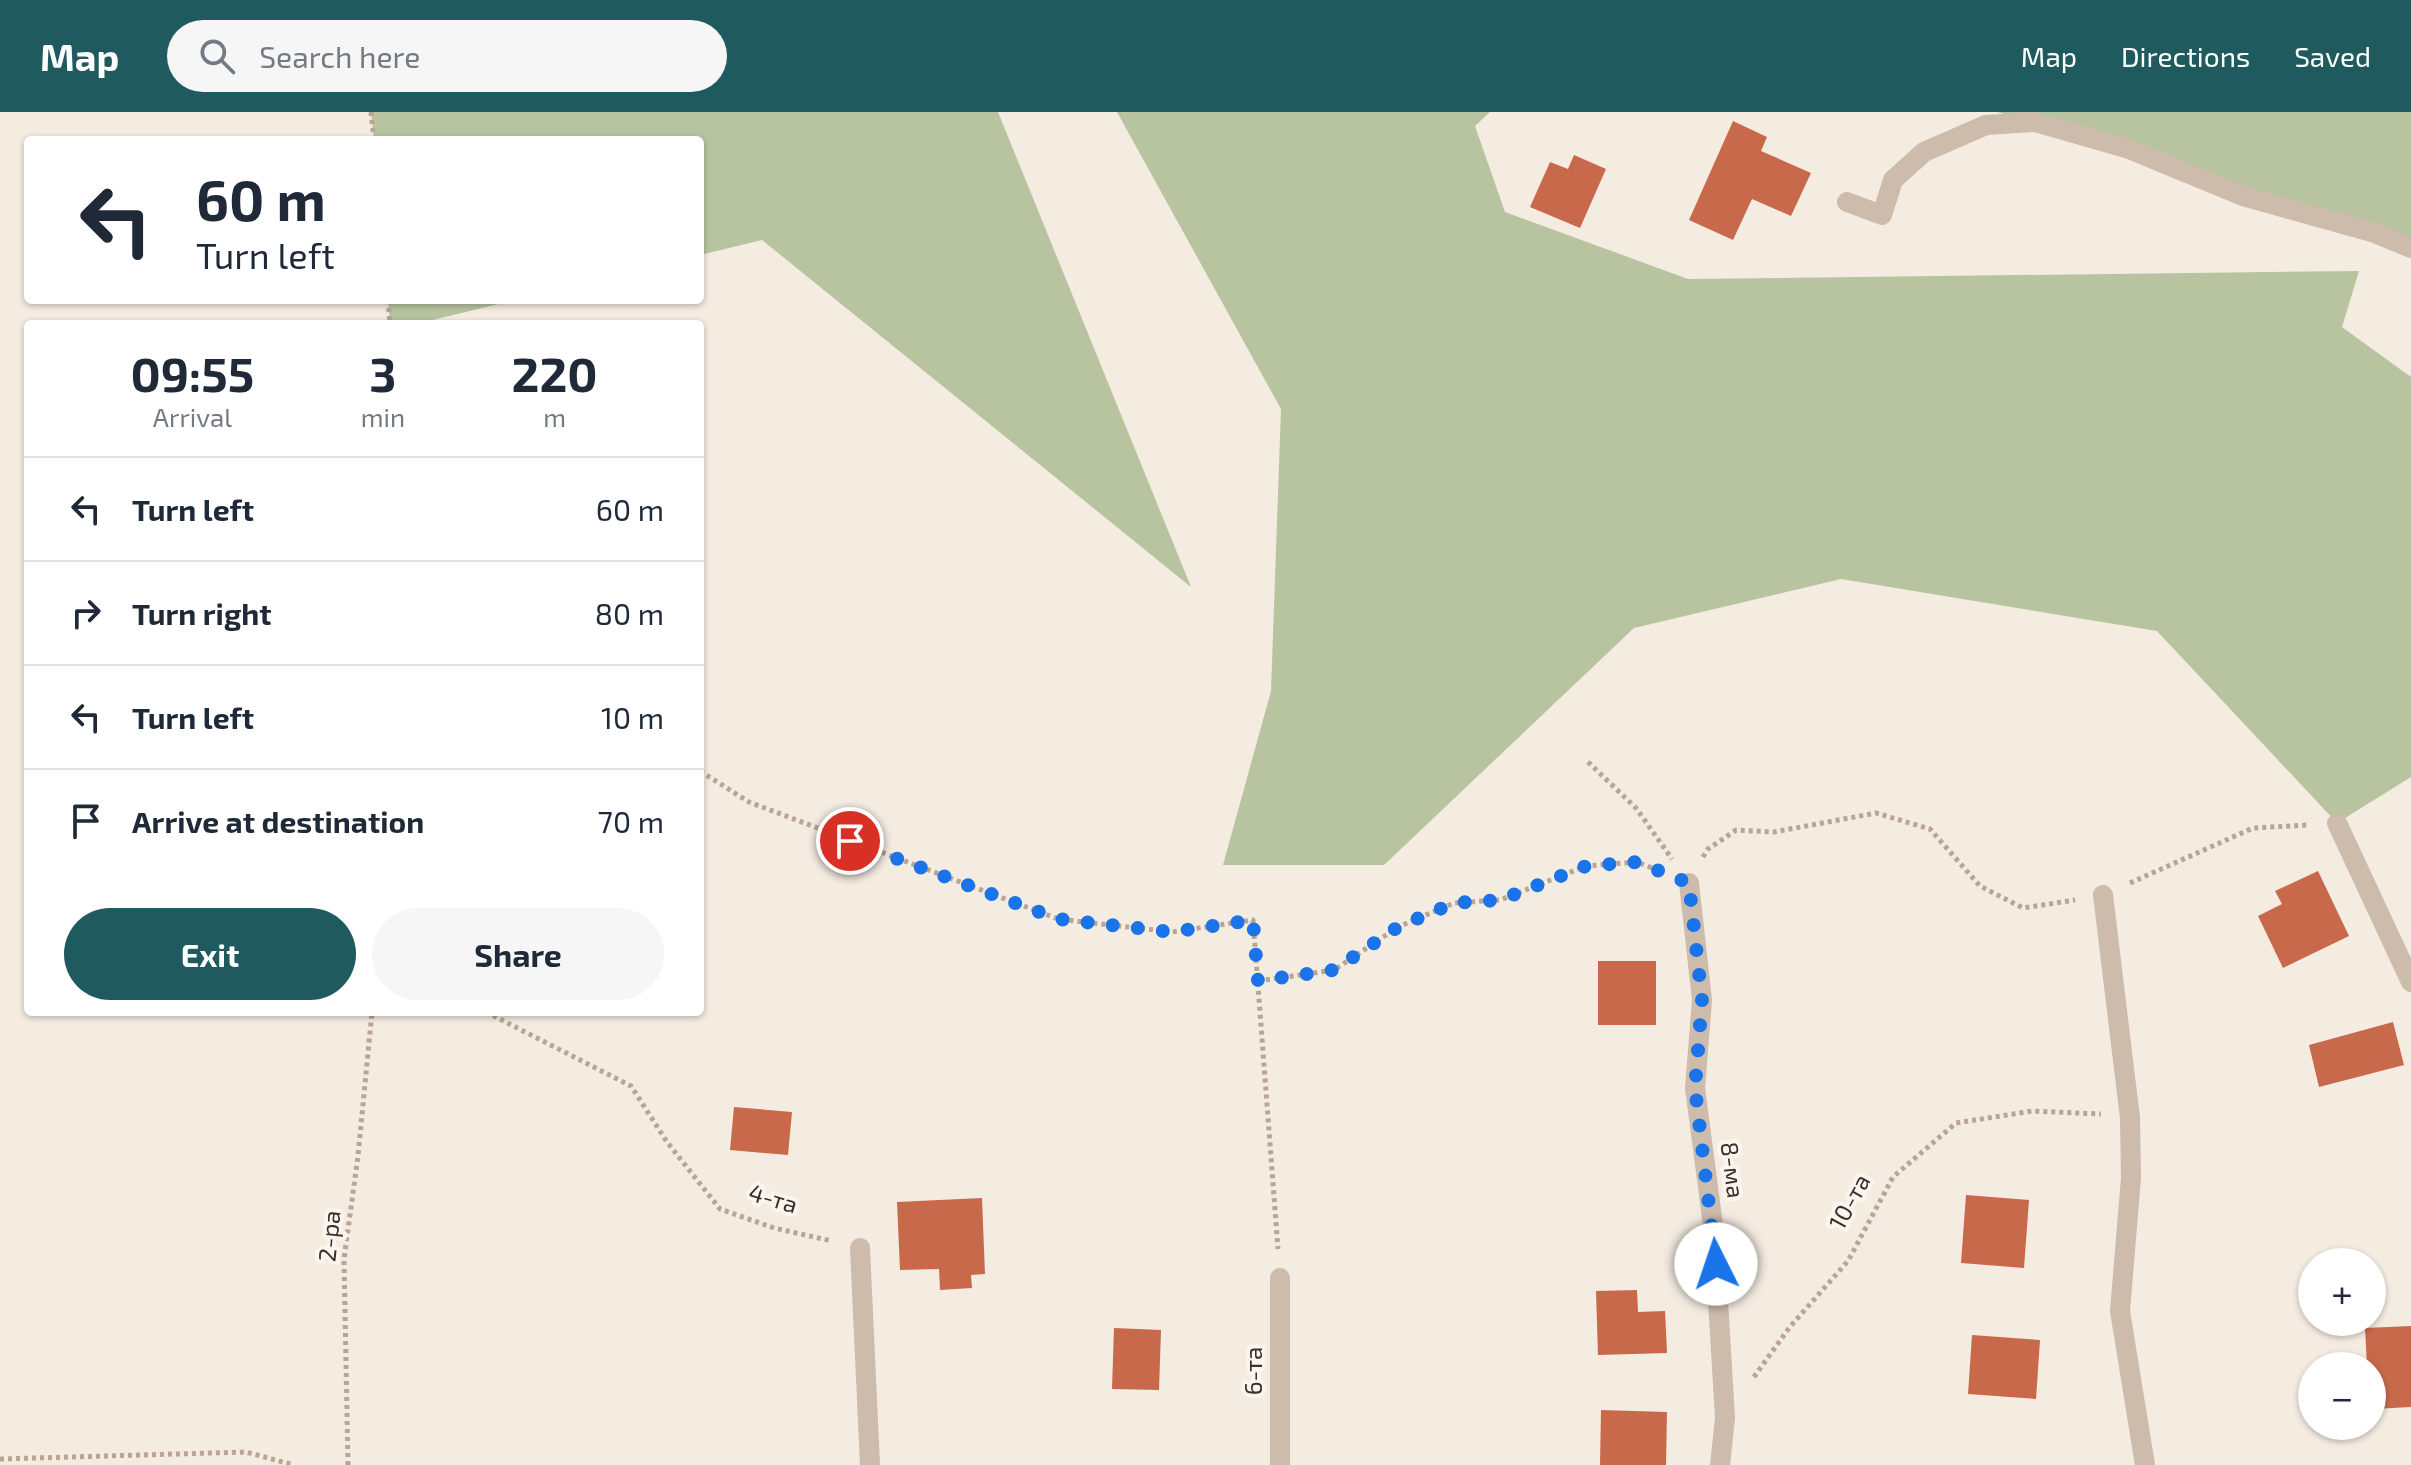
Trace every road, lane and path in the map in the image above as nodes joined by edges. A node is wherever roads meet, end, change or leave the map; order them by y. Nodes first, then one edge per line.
1 (371, 112) edge
2 (374, 136) edge
3 (1847, 202) dead end
4 (2411, 248) edge
5 (1588, 762) dead end
6 (704, 774) edge
7 (2337, 823) joint
8 (1689, 883) junction
9 (2103, 895) junction
10 (1258, 981) junction
11 (2411, 982) edge
12 (372, 1016) edge
13 (494, 1016) edge
14 (2130, 1118) junction
15 (860, 1248) joint
16 (1280, 1278) joint
17 (1725, 1418) junction
18 (0, 1459) edge
19 (294, 1465) edge
20 (348, 1465) edge
21 (870, 1465) edge
22 (1280, 1465) edge
23 (1720, 1465) edge
24 (2145, 1465) edge

1 - 2 path
3 - 4 street
5 - 8 path
6 - 10 path
7 - 9 path
7 - 11 street
8 - 9 path
8 - 10 path
8 - 17 street, 8-ма
9 - 14 street
10 - 16 path
12 - 20 path, 2-ра
13 - 15 path, 4-та
14 - 17 path, 10-та
14 - 24 street
15 - 21 street
16 - 22 street, 6-та
17 - 23 street, 8-ма
18 - 19 path

